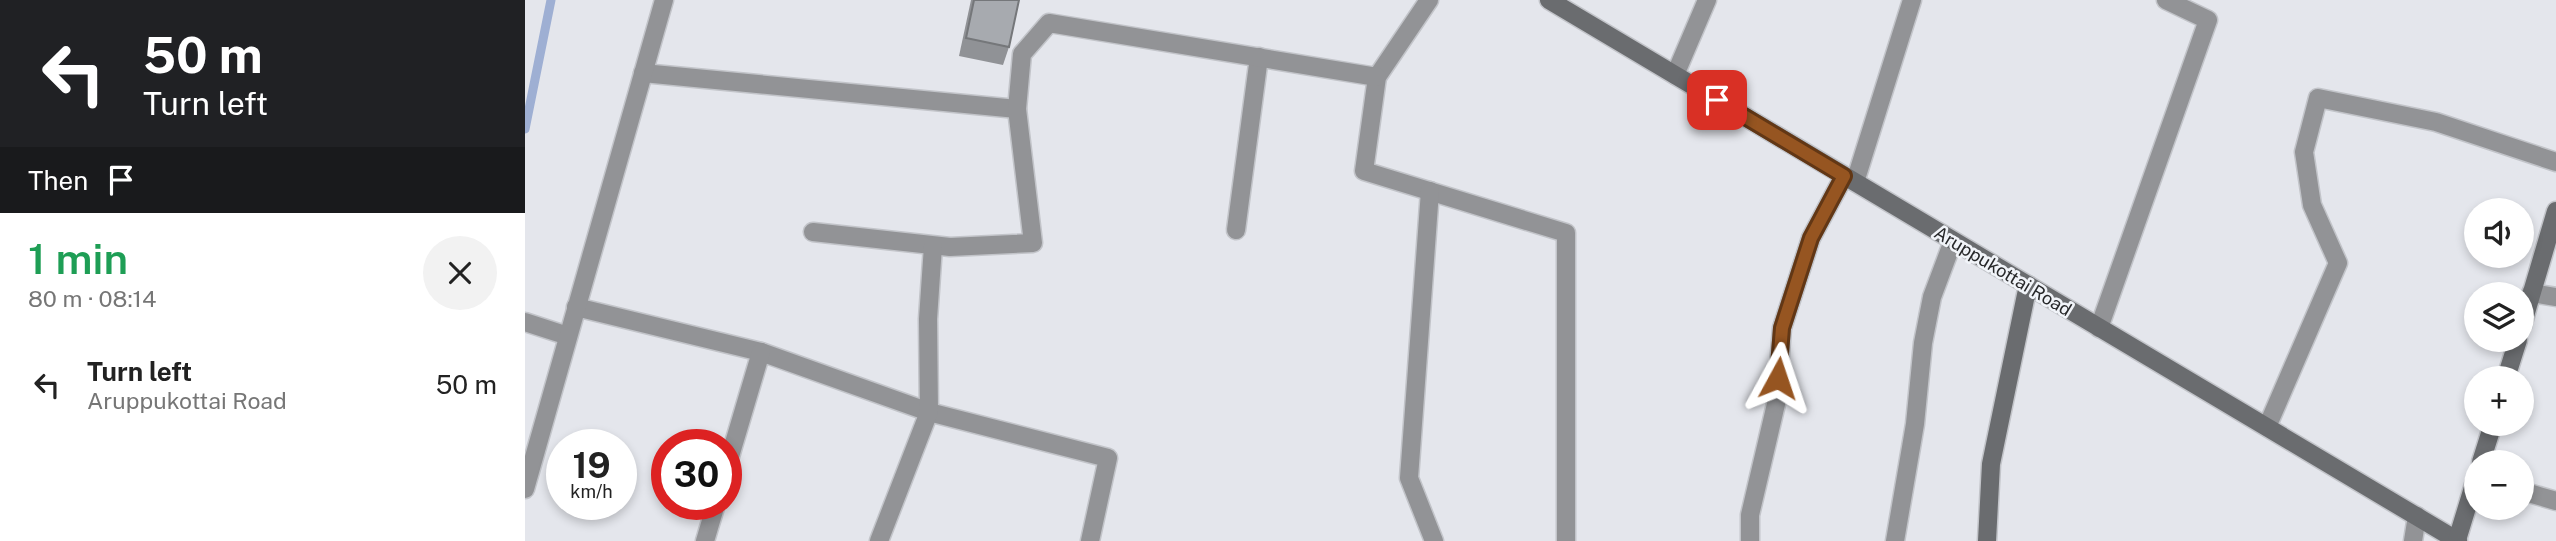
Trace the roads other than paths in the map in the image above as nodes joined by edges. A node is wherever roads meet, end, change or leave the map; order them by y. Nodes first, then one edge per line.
1 (664, 0) edge
2 (1429, 0) edge
3 (1549, 0) edge
4 (1707, 0) edge
5 (1912, 0) edge
6 (2166, 0) edge
7 (1259, 57) junction
8 (643, 73) junction
9 (1675, 75) junction
10 (1377, 76) junction
11 (1017, 109) junction
12 (2556, 162) edge
13 (1850, 179) junction
14 (1430, 191) junction
15 (2556, 211) edge
16 (1236, 230) dead end
17 (813, 232) dead end
18 (1953, 241) junction
19 (933, 246) junction
20 (2028, 285) junction
21 (2534, 286) edge
22 (2534, 293) edge
23 (2556, 297) edge
24 (576, 307) junction
25 (525, 322) edge
26 (2099, 328) junction
27 (568, 336) junction
28 (761, 352) junction
29 (929, 411) junction
30 (2267, 427) junction
31 (738, 429) edge
32 (525, 489) edge
33 (2534, 495) edge
34 (2556, 501) edge
35 (2417, 516) junction
36 (711, 520) edge
37 (2464, 520) edge
38 (705, 541) edge
39 (879, 541) edge
40 (1090, 541) edge
41 (1433, 541) edge
42 (1566, 541) edge
43 (1750, 541) edge
44 (1895, 541) edge
45 (1987, 541) edge
46 (2413, 541) edge
47 (2458, 541) edge

1 - 8 street
2 - 10 street
3 - 9 main road, Aruppukottai Road
4 - 9 street
5 - 13 street
6 - 26 street
7 - 10 street
7 - 11 street
7 - 16 street
8 - 11 street
8 - 24 street
9 - 13 main road, Aruppukottai Road
10 - 14 street
11 - 19 street
12 - 30 street
13 - 18 main road, Aruppukottai Road
13 - 43 street
14 - 41 street
14 - 42 street
15 - 21 main road
17 - 19 street
18 - 20 main road, Aruppukottai Road
18 - 44 street
19 - 29 street
20 - 26 main road, Aruppukottai Road
20 - 45 main road
22 - 23 street
24 - 27 street
24 - 28 street
25 - 27 street
26 - 30 main road, Aruppukottai Road
27 - 32 street
28 - 29 street
28 - 31 street
29 - 39 street
29 - 40 street
30 - 35 main road, Aruppukottai Road
33 - 34 street
35 - 46 street
35 - 47 main road, Aruppukottai Road
36 - 38 street
37 - 47 main road

